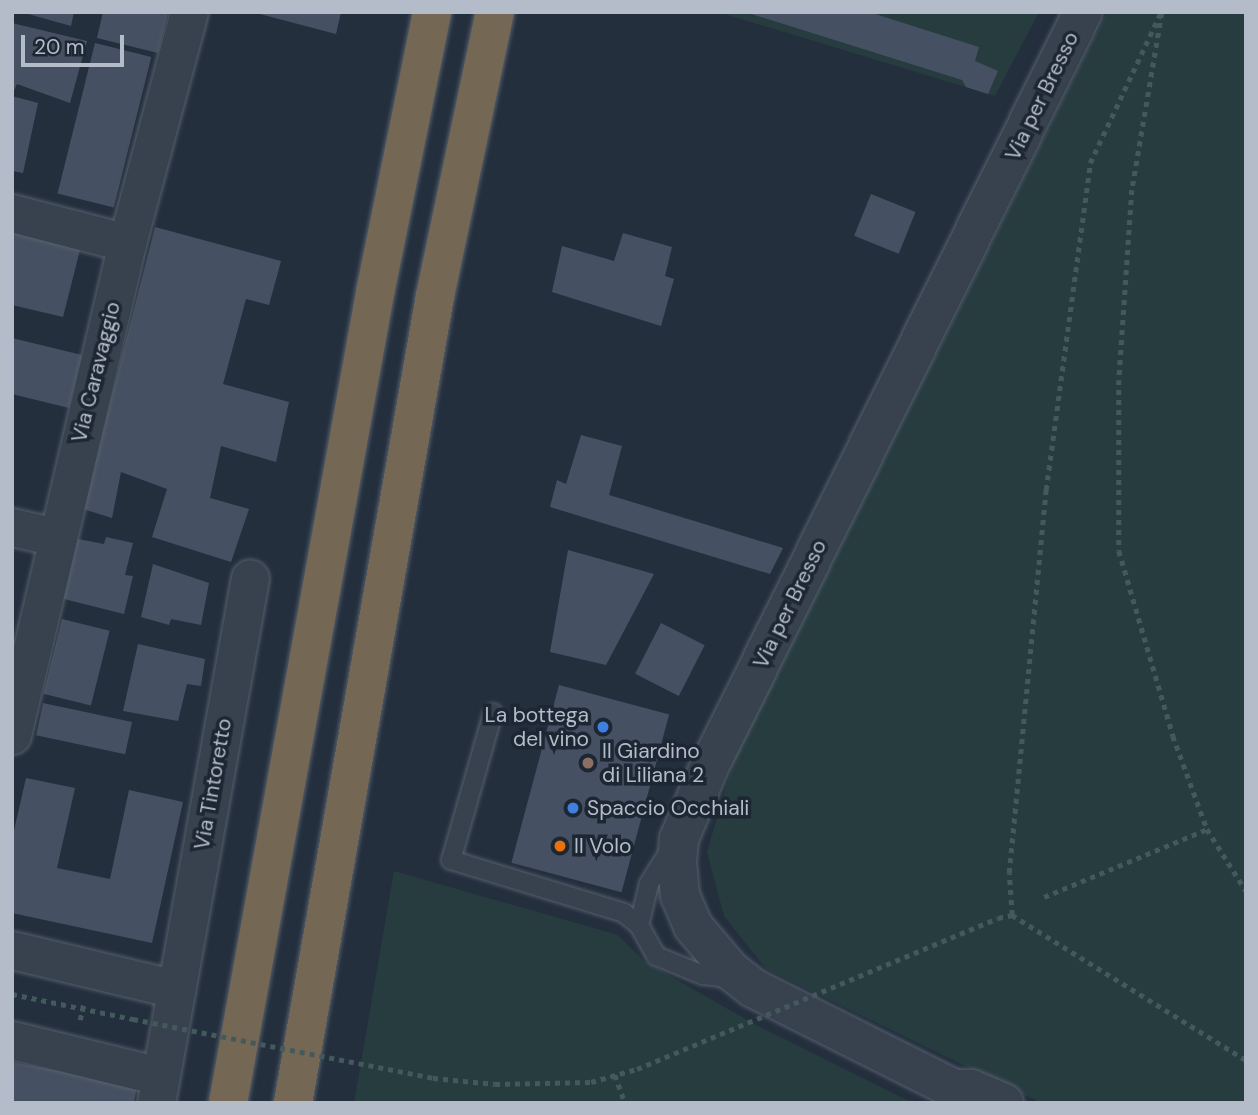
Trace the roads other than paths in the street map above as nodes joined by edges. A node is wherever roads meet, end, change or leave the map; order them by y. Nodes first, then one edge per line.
1 (189, 12) edge
2 (432, 12) edge
3 (495, 12) edge
4 (1083, 12) edge
5 (12, 213) edge
6 (127, 243) junction
7 (12, 527) edge
8 (56, 537) junction
9 (250, 578) dead end
10 (494, 713) dead end
11 (12, 735) edge
12 (683, 829) junction
13 (639, 925) junction
14 (12, 950) edge
15 (741, 979) junction
16 (176, 989) junction
17 (12, 1040) edge
18 (158, 1090) edge
19 (958, 1096) edge
20 (228, 1103) edge
21 (293, 1103) edge
22 (1004, 1103) edge

1 - 6 street, Via Caravaggio
2 - 20 highway
3 - 21 highway
4 - 12 street, Via per Bresso
5 - 6 street
6 - 8 street, Via Caravaggio
7 - 8 street
8 - 11 street, Via Caravaggio
9 - 16 street, Via Tintoretto
10 - 13 lane
12 - 13 lane
12 - 15 street, Via per Bresso
13 - 15 lane
14 - 16 street
15 - 19 street, Via per Bresso
16 - 18 street, Via Tintoretto
17 - 18 street
19 - 22 street, Via per Bresso

